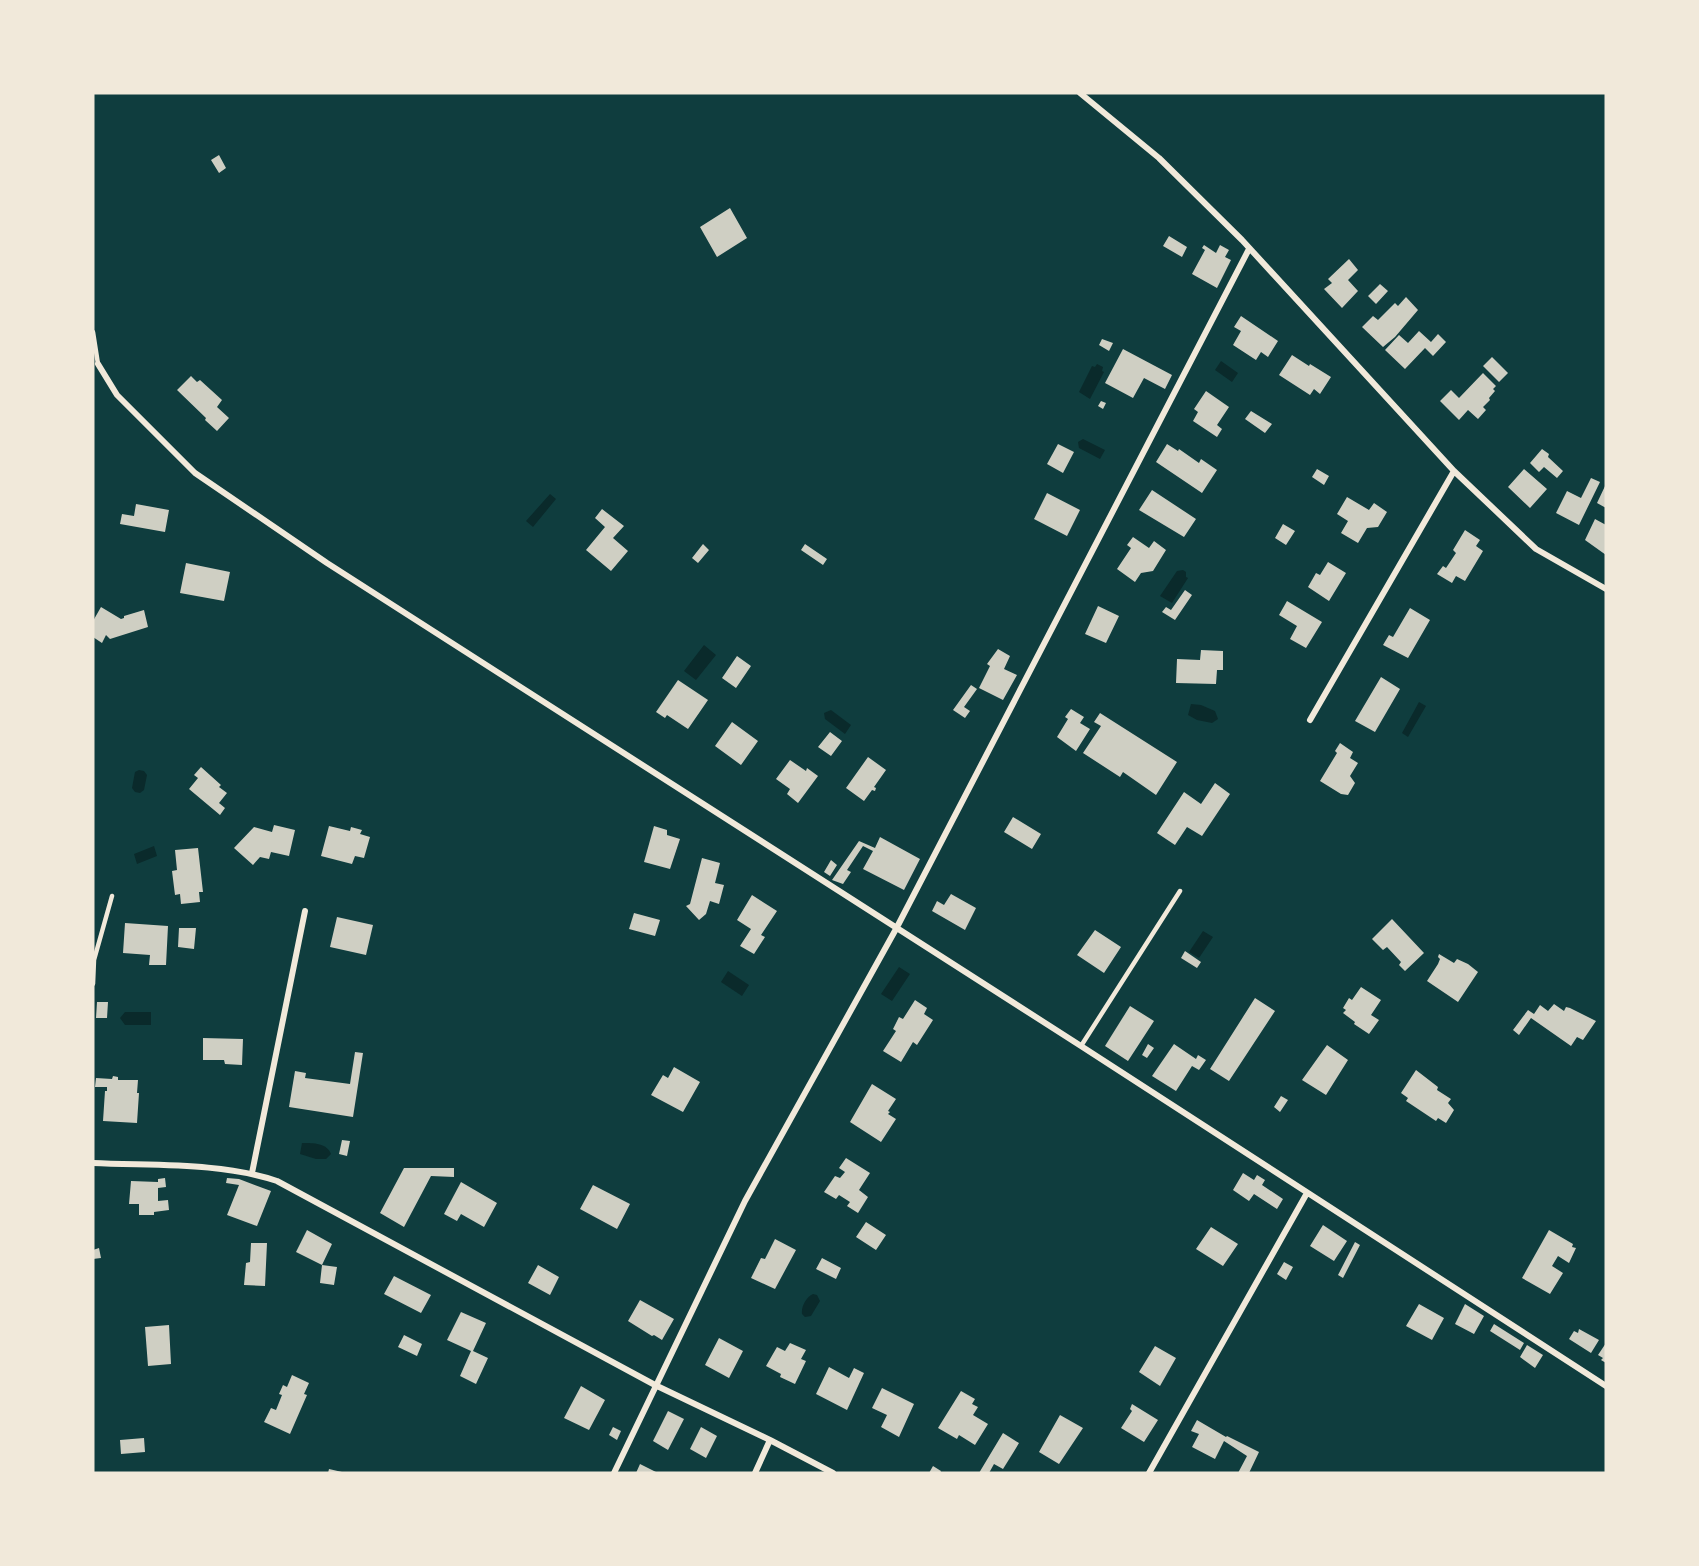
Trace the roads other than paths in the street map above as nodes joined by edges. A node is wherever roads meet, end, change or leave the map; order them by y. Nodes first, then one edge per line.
1 (1080, 93) edge
2 (1249, 249) junction
3 (93, 332) edge
4 (98, 364) joint
5 (1454, 471) junction
6 (1606, 589) edge
7 (1310, 720) dead end
8 (1180, 891) dead end
9 (112, 896) dead end
10 (305, 911) dead end
11 (896, 929) junction
12 (93, 984) edge
13 (1081, 1047) junction
14 (93, 1163) edge
15 (252, 1173) junction
16 (1307, 1193) junction
17 (656, 1385) junction
18 (1606, 1386) edge
19 (771, 1440) junction
20 (614, 1473) edge
21 (755, 1473) edge
22 (833, 1473) edge
23 (1149, 1473) edge

1 - 2 street
2 - 5 street
2 - 11 street
3 - 4 lane
4 - 11 street
5 - 6 street
5 - 7 street
8 - 13 lane
9 - 12 lane
10 - 15 street
11 - 13 street
11 - 17 street
13 - 16 street
14 - 15 street
15 - 17 street
16 - 18 street
16 - 23 street
17 - 19 street
17 - 20 street
19 - 21 street
19 - 22 street

